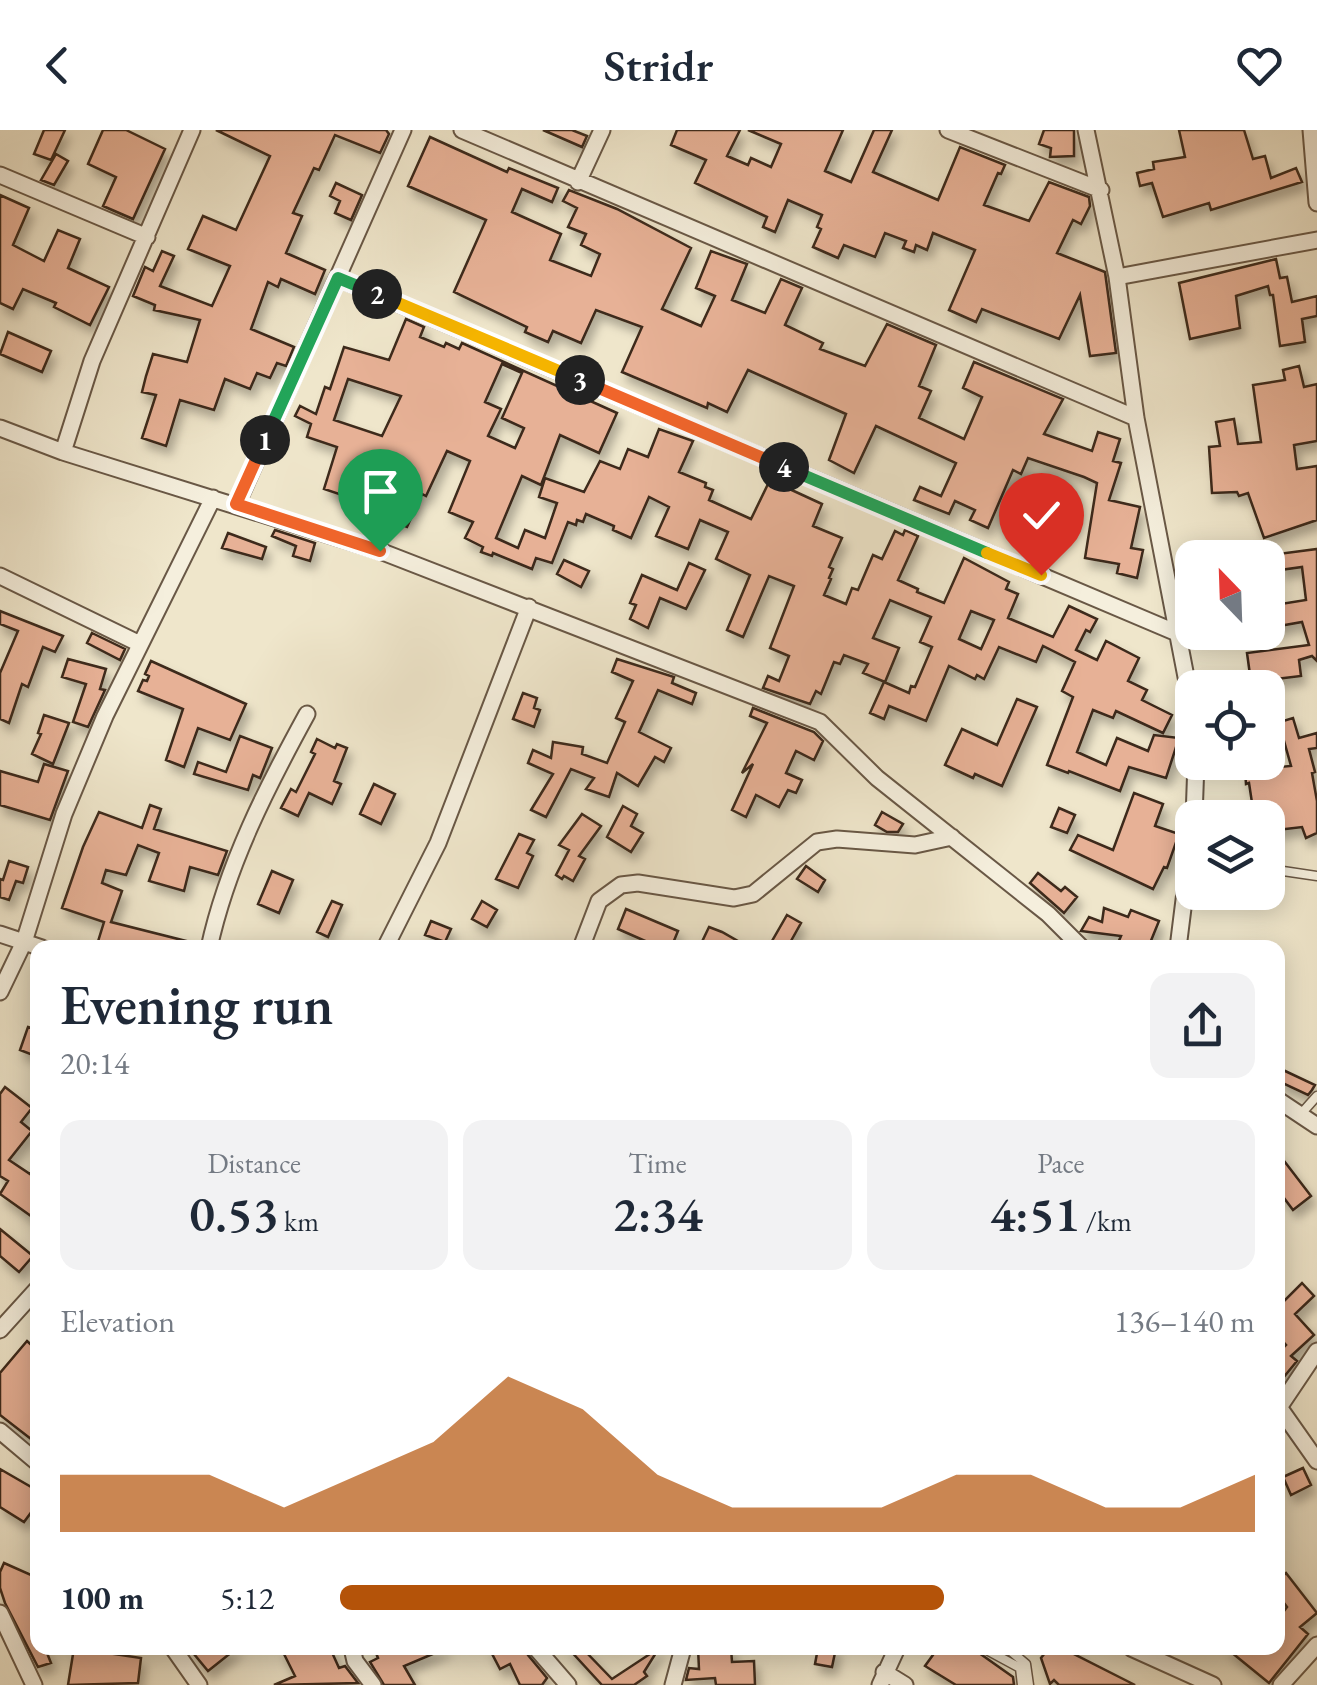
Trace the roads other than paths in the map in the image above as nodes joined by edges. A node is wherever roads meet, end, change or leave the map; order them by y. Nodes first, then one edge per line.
1 (192, 130) edge
2 (403, 130) edge
3 (462, 130) edge
4 (602, 130) edge
5 (948, 130) edge
6 (1086, 130) edge
7 (1311, 130) edge
8 (0, 174) edge
9 (578, 182) junction
10 (1101, 190) junction
11 (1317, 203) edge
12 (147, 237) junction
13 (1317, 240) edge
14 (1117, 277) junction
15 (338, 278) junction
16 (1136, 418) junction
17 (0, 428) edge
18 (63, 452) junction
19 (213, 498) junction
20 (236, 504) junction
21 (0, 576) edge
22 (530, 607) junction
23 (1175, 628) edge
24 (1175, 633) edge
25 (140, 644) junction
26 (306, 714) dead end
27 (952, 836) junction
28 (1285, 871) edge
29 (1317, 876) edge
30 (1183, 910) edge
31 (0, 934) edge
32 (211, 940) edge
33 (389, 940) edge
34 (584, 940) edge
35 (1074, 940) edge
36 (1179, 940) edge
37 (24, 942) junction
38 (30, 944) edge
39 (0, 992) edge
40 (1317, 1096) edge
41 (1285, 1105) edge
42 (1300, 1115) junction
43 (1317, 1126) edge
44 (30, 1297) edge
45 (0, 1330) edge
46 (1317, 1351) edge
47 (1285, 1398) edge
48 (1285, 1418) edge
49 (0, 1431) edge
50 (30, 1456) edge
51 (1317, 1461) edge
52 (0, 1613) edge
53 (1317, 1645) edge
54 (179, 1655) edge
55 (354, 1655) edge
56 (542, 1655) edge
57 (682, 1655) edge
58 (894, 1655) edge
59 (997, 1655) edge
60 (1015, 1655) edge
61 (1146, 1655) edge
62 (882, 1678) edge
63 (34, 1685) edge
64 (199, 1685) edge
65 (373, 1685) edge
66 (568, 1685) edge
67 (673, 1685) edge
68 (905, 1685) edge
69 (1026, 1685) edge
70 (1212, 1685) edge
71 (1282, 1685) edge

1 - 12 street
2 - 15 street
3 - 9 street
4 - 9 street
5 - 10 street
6 - 10 street
7 - 11 street
8 - 12 street
9 - 16 street
10 - 14 street
12 - 18 street
13 - 14 street
14 - 16 street
15 - 20 street
15 - 24 street
16 - 23 street
17 - 18 street
18 - 19 street
19 - 20 street
19 - 25 street
20 - 22 street
21 - 25 street
22 - 27 street
22 - 33 street
25 - 37 street
26 - 32 street
27 - 34 street
27 - 35 street
28 - 29 lane
30 - 36 street
31 - 37 street
37 - 38 street
37 - 39 street
40 - 42 lane
41 - 42 street
42 - 43 street
44 - 45 street
46 - 47 street
48 - 51 street
49 - 50 street
52 - 63 street
53 - 71 street
54 - 64 street
55 - 65 street
56 - 66 street
57 - 67 street
58 - 62 street
59 - 69 lane
60 - 69 lane
61 - 70 street
62 - 68 street

